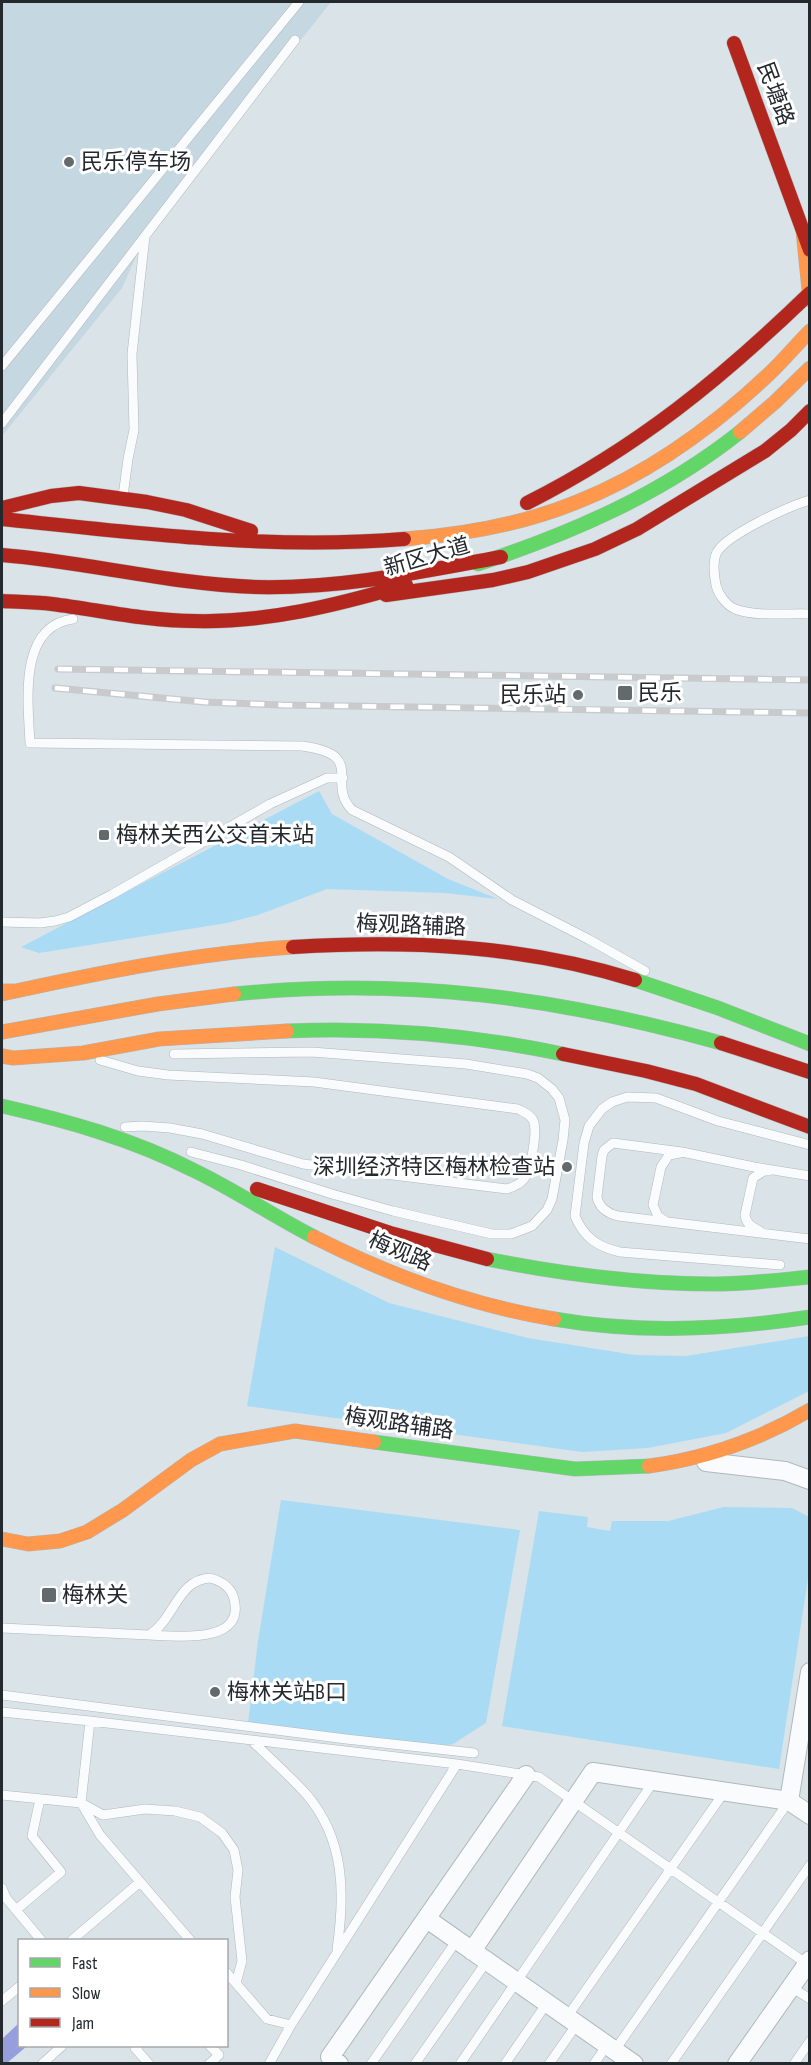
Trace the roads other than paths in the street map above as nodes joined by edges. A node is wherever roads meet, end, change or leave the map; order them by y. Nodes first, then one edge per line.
1 (299, 2) edge
2 (295, 40) dead end
3 (734, 43) dead end
4 (802, 227) junction
5 (145, 236) junction
6 (810, 250) edge
7 (809, 296) edge
8 (810, 331) edge
9 (2, 366) edge
10 (810, 368) edge
11 (810, 411) edge
12 (2, 423) edge
13 (809, 432) edge
14 (765, 451) junction
15 (123, 499) junction
16 (810, 500) edge
17 (2, 508) edge
18 (2, 519) edge
19 (441, 537) junction
20 (288, 543) junction
21 (2, 555) edge
22 (501, 557) junction
23 (362, 598) junction
24 (2, 601) edge
25 (810, 614) edge
26 (164, 620) junction
27 (343, 778) junction
28 (2, 921) edge
29 (6, 992) edge
30 (678, 995) junction
31 (2, 1032) edge
32 (810, 1044) edge
33 (84, 1053) junction
34 (141, 1054) dead end
35 (164, 1054) dead end
36 (2, 1056) edge
37 (810, 1072) edge
38 (2, 1106) edge
39 (810, 1127) edge
40 (99, 1130) junction
41 (810, 1145) edge
42 (164, 1146) dead end
43 (682, 1152) junction
44 (185, 1158) junction
45 (777, 1171) junction
46 (810, 1176) edge
47 (666, 1222) junction
48 (763, 1233) junction
49 (810, 1239) edge
50 (789, 1266) dead end
51 (810, 1277) edge
52 (810, 1317) edge
53 (810, 1410) edge
54 (686, 1460) junction
55 (810, 1480) edge
56 (2, 1539) edge
57 (2, 1628) edge
58 (149, 1635) junction
59 (810, 1672) edge
60 (2, 1695) edge
61 (2, 1712) edge
62 (90, 1721) junction
63 (251, 1740) junction
64 (474, 1753) dead end
65 (457, 1764) junction
66 (526, 1775) junction
67 (801, 1779) edge
68 (654, 1781) junction
69 (725, 1791) junction
70 (2, 1795) edge
71 (40, 1799) junction
72 (573, 1801) junction
73 (789, 1801) junction
74 (81, 1803) junction
75 (810, 1815) edge
76 (618, 1833) junction
77 (810, 1865) edge
78 (670, 1869) junction
79 (140, 1882) junction
80 (2, 1888) edge
81 (718, 1902) junction
82 (16, 1910) junction
83 (427, 1919) junction
84 (762, 1933) junction
85 (39, 1939) edge
86 (74, 1939) edge
87 (186, 1939) edge
88 (472, 1950) junction
89 (337, 1953) junction
90 (808, 1962) edge
91 (228, 1974) edge
92 (517, 1982) junction
93 (236, 1983) junction
94 (791, 1986) junction
95 (18, 1988) edge
96 (810, 1999) edge
97 (2, 2001) edge
98 (547, 2003) junction
99 (572, 2020) junction
100 (291, 2025) junction
101 (810, 2041) edge
102 (61, 2047) edge
103 (136, 2047) edge
104 (211, 2047) edge
105 (611, 2047) junction
106 (42, 2064) edge
107 (149, 2064) edge
108 (209, 2064) edge
109 (269, 2064) edge
110 (339, 2064) edge
111 (371, 2064) edge
112 (415, 2064) edge
113 (460, 2064) edge
114 (505, 2064) edge
115 (549, 2064) edge
116 (594, 2064) edge
117 (634, 2064) edge
118 (671, 2064) edge
119 (737, 2064) edge
120 (794, 2064) edge

1 - 9 lane
2 - 5 lane
3 - 4 main road, 民塘路
4 - 6 main road, 民塘路
4 - 7 main road, 民塘路
5 - 12 lane
5 - 15 lane
7 - 19 main road
8 - 19 main road, 新区大道
10 - 22 main road, 新区大道
11 - 14 main road
13 - 14 main road
14 - 23 main road
15 - 17 main road
15 - 20 main road
16 - 25 lane
18 - 20 main road, 新区大道
19 - 20 main road, 新区大道
21 - 22 main road
22 - 23 main road, 新区大道
23 - 26 main road, 新区大道
24 - 26 main road, 新区大道
26 - 27 lane
27 - 28 lane
27 - 30 lane
29 - 30 main road, 梅观路辅路
30 - 32 main road, 梅观路辅路
31 - 37 main road
33 - 34 lane
33 - 36 main road
33 - 39 main road
33 - 40 lane
35 - 44 lane
38 - 40 main road, 梅观路
40 - 42 lane
40 - 44 main road, 梅观路
41 - 50 lane
43 - 45 lane
43 - 47 lane
43 - 47 lane
44 - 51 main road
44 - 52 main road, 梅观路
45 - 46 lane
45 - 48 lane
47 - 48 lane
48 - 49 lane
53 - 54 main road, 梅观路辅路
54 - 55 street
54 - 56 main road, 梅观路辅路
57 - 58 lane
58 - 58 lane
59 - 67 street
60 - 64 lane
61 - 62 lane
62 - 63 lane
62 - 74 lane
63 - 65 lane
63 - 89 lane
65 - 66 lane
65 - 89 lane
66 - 72 lane
66 - 83 street
67 - 73 street
68 - 69 street
68 - 72 street
68 - 76 lane
69 - 73 street
69 - 78 lane
70 - 71 lane
71 - 74 lane
71 - 82 lane
72 - 76 lane
72 - 88 street
73 - 75 street
73 - 81 lane
74 - 79 lane
74 - 93 lane
76 - 78 lane
76 - 92 lane
77 - 84 lane
78 - 81 lane
78 - 99 lane
79 - 86 lane
79 - 87 lane
80 - 82 lane
81 - 84 lane
81 - 105 lane
82 - 85 lane
83 - 88 street
83 - 110 street
84 - 90 lane
84 - 118 lane
88 - 92 street
88 - 111 lane
88 - 112 lane
89 - 100 lane
90 - 94 street
91 - 93 lane
92 - 98 street
92 - 113 lane
93 - 100 lane
94 - 96 lane
94 - 119 street
95 - 97 lane
98 - 99 street
98 - 114 lane
99 - 105 street
99 - 115 lane
100 - 109 lane
101 - 120 lane
102 - 106 lane
103 - 107 lane
104 - 108 lane
105 - 116 lane
105 - 117 street

